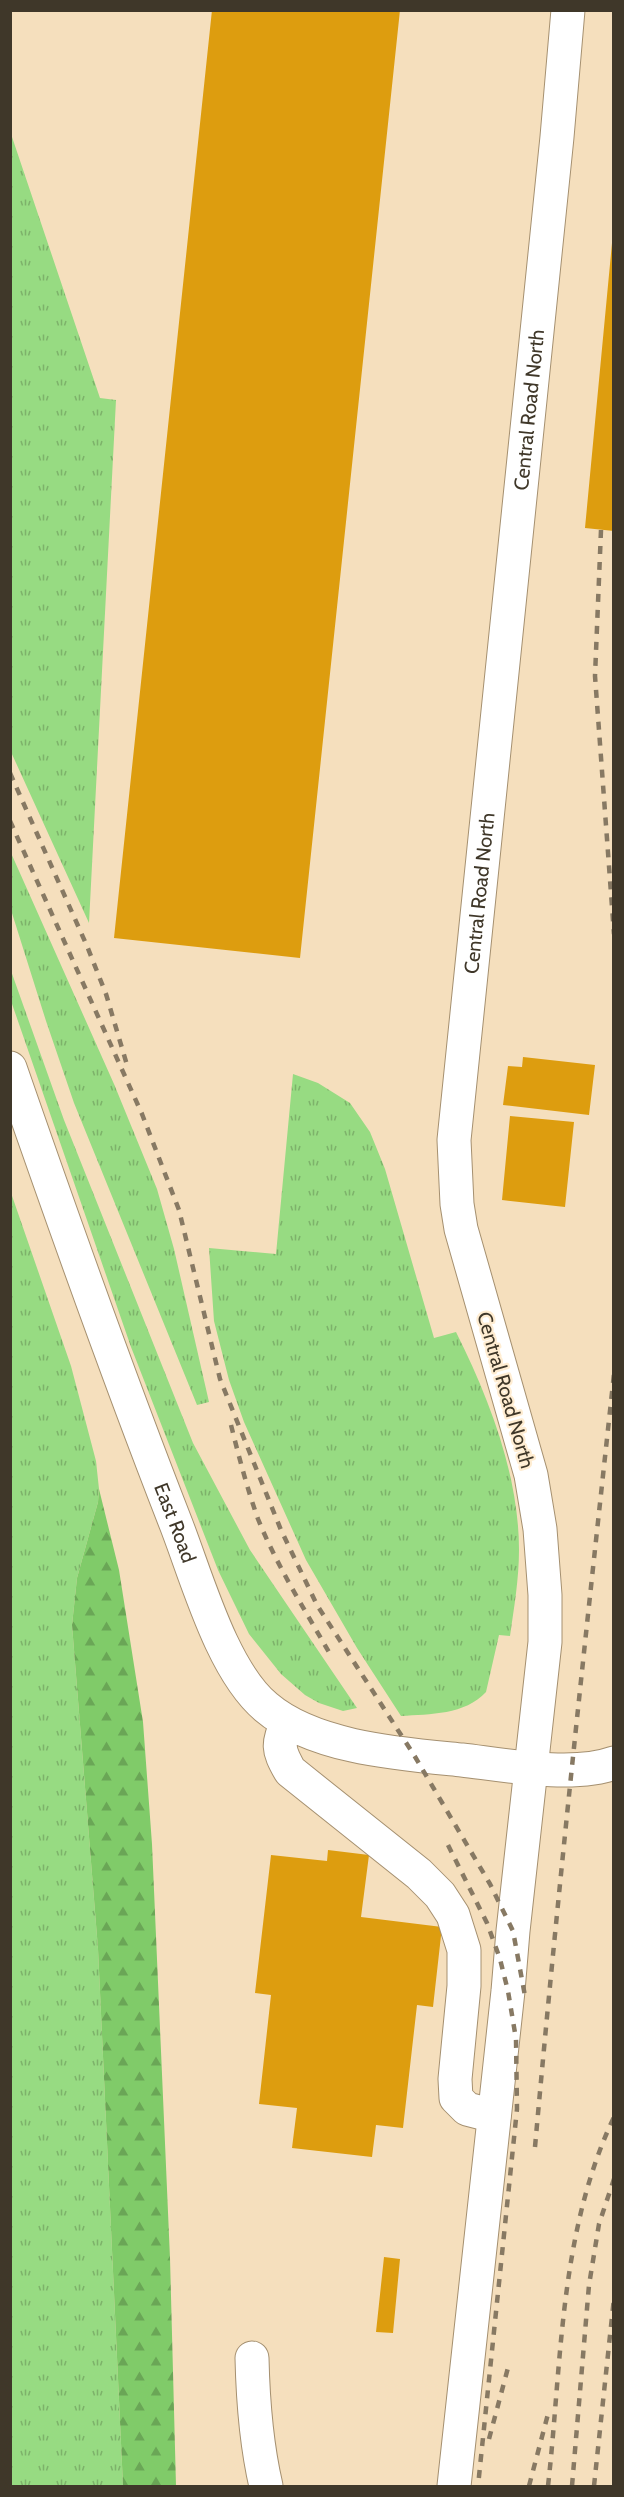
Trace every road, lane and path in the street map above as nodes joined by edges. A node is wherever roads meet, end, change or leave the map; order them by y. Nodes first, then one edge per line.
1 (568, 10) edge
2 (10, 1068) edge
3 (287, 1722) junction
4 (614, 1763) edge
5 (532, 1768) junction
6 (494, 2116) junction
7 (252, 2358) dead end
8 (266, 2487) edge
9 (454, 2487) edge

1 - 5 lane, Central Road North
2 - 3 lane, East Road
3 - 5 lane, East Road
3 - 6 lane
4 - 5 lane, East Road
5 - 6 lane, Central Road North
6 - 9 lane, Central Road North
7 - 8 lane

